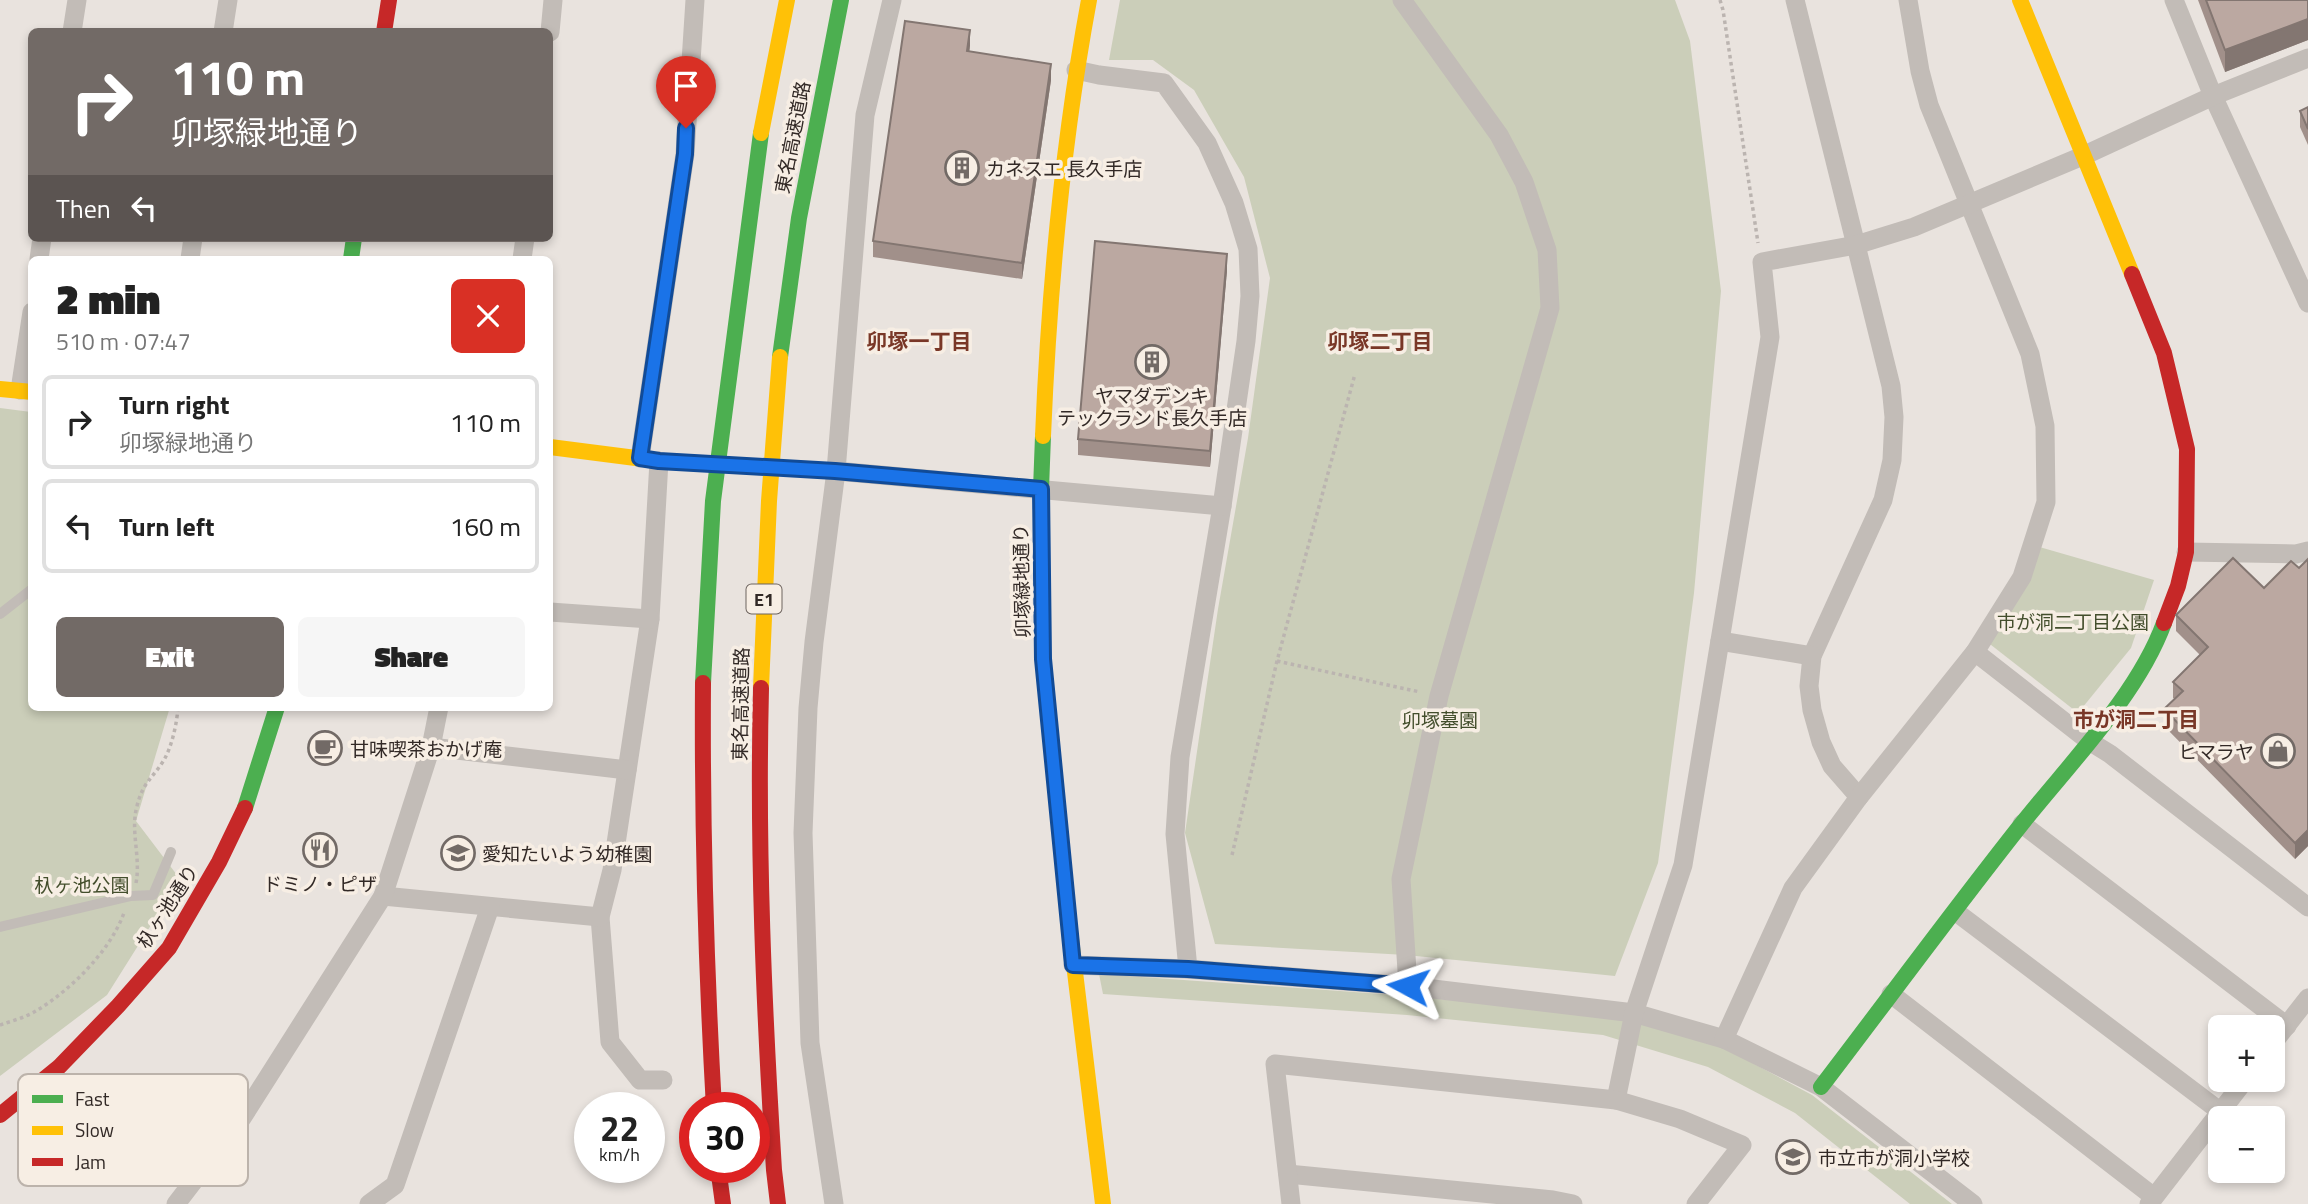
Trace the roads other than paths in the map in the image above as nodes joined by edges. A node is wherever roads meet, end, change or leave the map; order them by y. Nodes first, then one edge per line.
1 (76, 0) edge
2 (228, 0) edge
3 (389, 0) edge
4 (553, 0) edge
5 (695, 0) edge
6 (788, 0) edge
7 (841, 0) edge
8 (892, 0) edge
9 (1089, 0) edge
10 (1402, 0) edge
11 (1795, 0) edge
12 (1908, 0) edge
13 (2020, 0) edge
14 (2174, 0) edge
15 (72, 28) edge
16 (224, 28) edge
17 (385, 28) edge
18 (550, 28) edge
19 (2308, 58) edge
20 (1076, 70) junction
21 (2213, 96) junction
22 (2085, 155) junction
23 (1970, 203) junction
24 (1856, 245) junction
25 (2308, 303) edge
26 (28, 365) edge
27 (0, 388) edge
28 (26, 391) edge
29 (553, 447) edge
30 (650, 459) junction
31 (835, 471) junction
32 (1041, 489) junction
33 (1222, 506) junction
34 (2308, 551) edge
35 (2186, 552) junction
36 (28, 592) edge
37 (553, 612) edge
38 (0, 614) edge
39 (650, 619) junction
40 (1720, 641) junction
41 (1975, 652) junction
42 (1812, 656) junction
43 (276, 711) edge
44 (438, 711) edge
45 (2089, 741) junction
46 (431, 747) junction
47 (627, 769) junction
48 (1859, 797) junction
49 (2022, 824) junction
50 (170, 852) dead end
51 (383, 895) junction
52 (490, 907) junction
53 (2308, 907) edge
54 (1956, 912) junction
55 (600, 917) junction
56 (0, 927) edge
57 (1073, 965) junction
58 (1188, 969) junction
59 (1408, 986) junction
60 (1891, 994) junction
61 (2308, 998) edge
62 (1634, 1013) junction
63 (2287, 1026) junction
64 (2285, 1028) edge
65 (1724, 1039) junction
66 (50, 1074) edge
67 (663, 1080) dead end
68 (1821, 1087) junction
69 (713, 1092) edge
70 (18, 1100) edge
71 (1616, 1100) junction
72 (2213, 1106) edge
73 (248, 1109) edge
74 (0, 1115) edge
75 (2208, 1129) edge
76 (1288, 1174) junction
77 (720, 1183) edge
78 (190, 1186) edge
79 (396, 1195) edge
80 (2152, 1200) edge
81 (176, 1204) edge
82 (369, 1204) edge
83 (723, 1204) edge
84 (778, 1204) edge
85 (834, 1204) edge
86 (1103, 1204) edge
87 (1291, 1204) edge
88 (1573, 1204) edge
89 (1696, 1204) edge
90 (1973, 1204) edge

1 - 15 street
2 - 16 street
3 - 17 main road
4 - 18 street
5 - 30 street
6 - 69 main road, 東名高速道路
7 - 84 main road, 東名高速道路 / E1
8 - 31 street
9 - 20 main road, 卯塚緑地通り
10 - 59 street
11 - 24 street
12 - 23 street
13 - 22 main road
14 - 21 street
19 - 21 street
20 - 32 main road, 卯塚緑地通り
20 - 33 street
21 - 22 street
21 - 25 street
22 - 23 street
22 - 35 main road
23 - 24 street
23 - 41 street
24 - 40 street
24 - 42 street
26 - 28 street
27 - 28 main road
29 - 30 main road
30 - 31 main road, bridge
30 - 39 street
31 - 32 street
31 - 85 street
32 - 33 street
32 - 57 main road, 卯塚緑地通り
33 - 58 street
34 - 35 street
35 - 45 main road
36 - 38 lane
37 - 39 street
39 - 47 street
40 - 42 street
40 - 62 street
41 - 45 street
41 - 48 street
42 - 48 street
43 - 66 main road, 杁ヶ池通り
44 - 46 street
45 - 49 main road
45 - 53 street
46 - 47 street
46 - 51 street
47 - 55 street
48 - 65 street
49 - 54 main road
49 - 63 street
50 - 56 lane
51 - 52 street
51 - 73 street
52 - 55 street
52 - 79 street
54 - 60 main road
54 - 72 street
55 - 67 street
57 - 58 street
57 - 86 main road, 卯塚緑地通り
58 - 59 street
59 - 62 street
60 - 68 main road
60 - 80 street
61 - 63 street
62 - 65 street
62 - 71 street
63 - 64 street
65 - 68 street
68 - 90 street
70 - 74 main road, 杁ヶ池通り
71 - 76 street
71 - 89 street
75 - 80 street
76 - 87 street
76 - 88 street
77 - 83 main road
78 - 81 street
79 - 82 street

